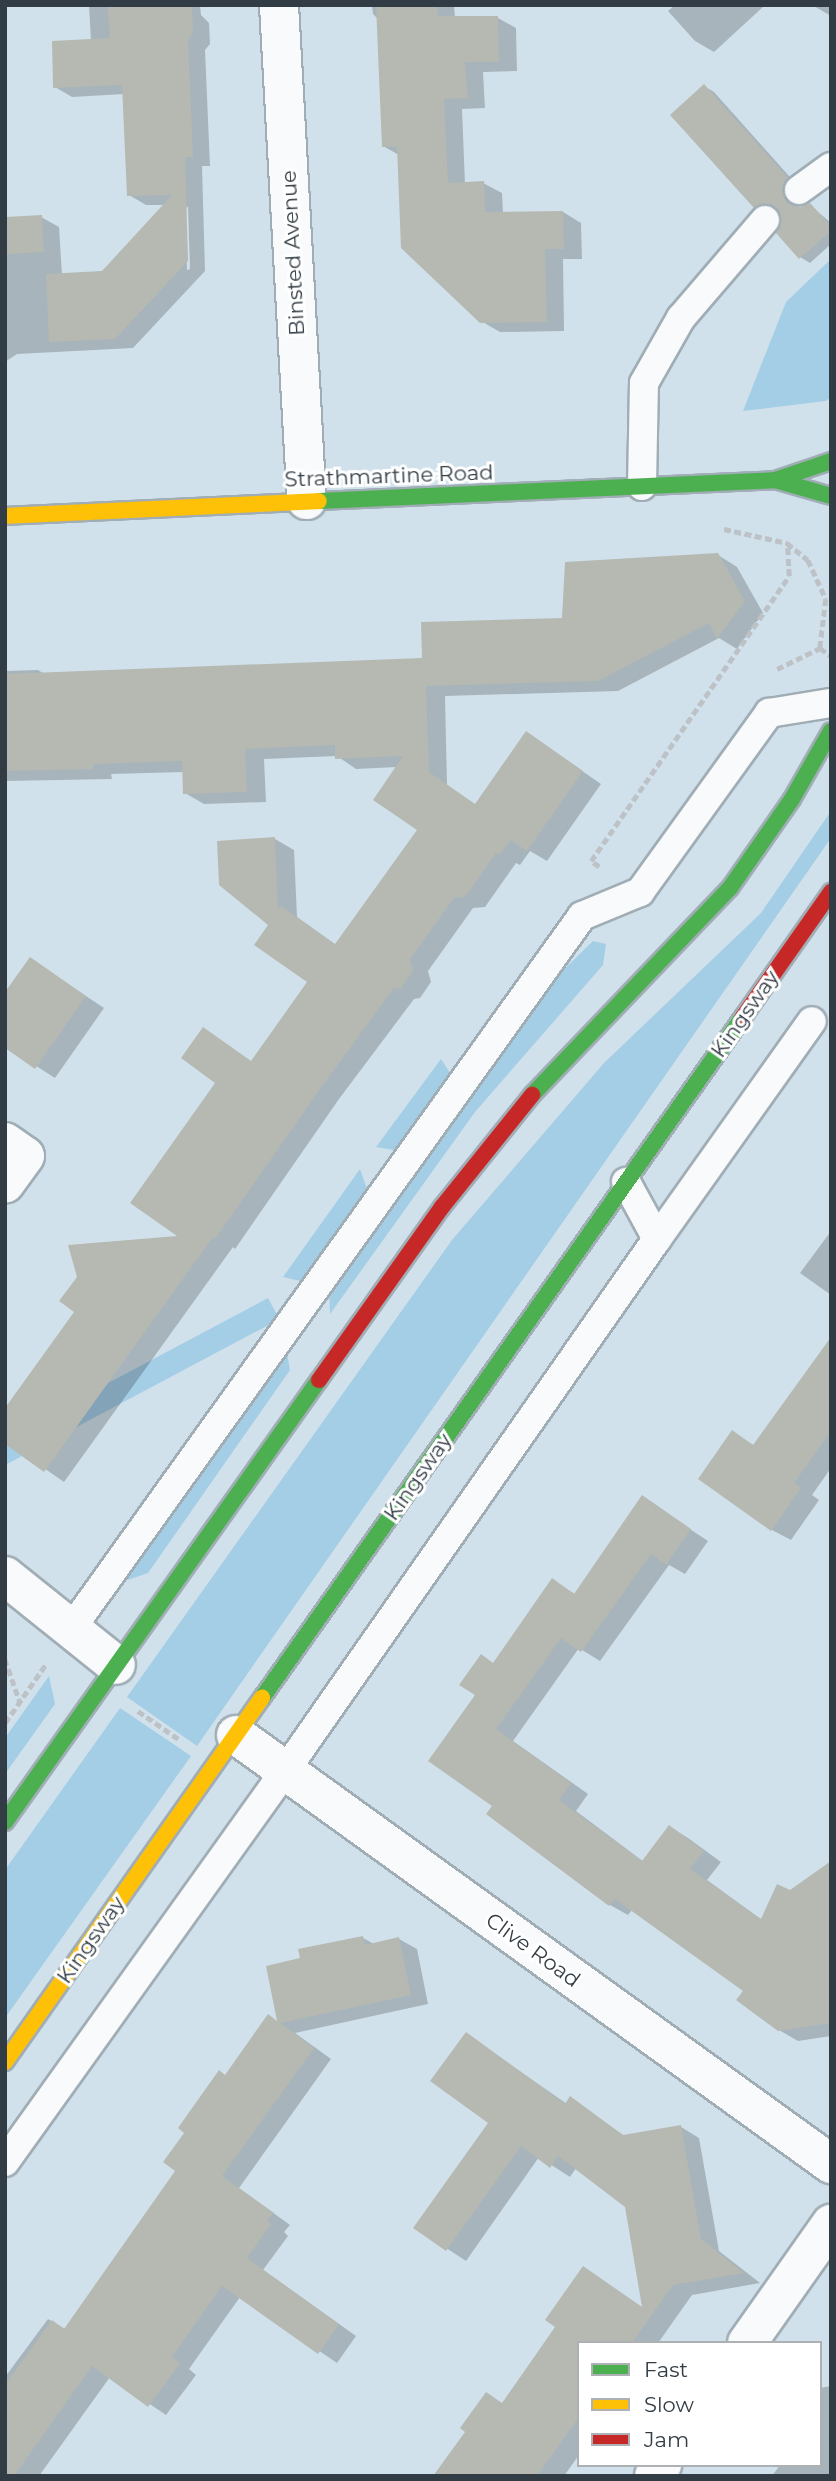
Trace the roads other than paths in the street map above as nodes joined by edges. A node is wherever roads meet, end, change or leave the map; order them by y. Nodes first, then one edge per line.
1 (279, 5) edge
2 (831, 167) edge
3 (799, 190) dead end
4 (765, 220) dead end
5 (831, 461) edge
6 (775, 480) junction
7 (642, 486) junction
8 (831, 496) edge
9 (307, 500) junction
10 (5, 516) edge
11 (831, 703) edge
12 (831, 731) edge
13 (831, 892) edge
14 (812, 1021) dead end
15 (5, 1142) edge
16 (626, 1182) junction
17 (5, 1184) edge
18 (657, 1238) junction
19 (5, 1576) edge
20 (71, 1629) junction
21 (108, 1676) junction
22 (225, 1750) junction
23 (285, 1771) junction
24 (5, 1822) edge
25 (5, 2062) edge
26 (5, 2162) edge
27 (831, 2164) edge
28 (831, 2224) edge
29 (748, 2341) edge

1 - 9 street, Binsted Avenue
2 - 3 lane
4 - 7 lane
5 - 6 main road, Strathmartine Road
6 - 7 main road, Strathmartine Road
6 - 8 main road, Strathmartine Road
7 - 9 main road, Strathmartine Road
9 - 10 main road, Strathmartine Road
11 - 20 lane
12 - 21 main road
13 - 16 main road, Kingsway
14 - 18 lane
15 - 17 street
16 - 18 lane
16 - 22 main road, Kingsway
18 - 23 lane
19 - 20 street
20 - 21 street
21 - 24 main road
22 - 23 street, Clive Road
22 - 25 main road, Kingsway
23 - 26 lane
23 - 27 street, Clive Road
28 - 29 street

